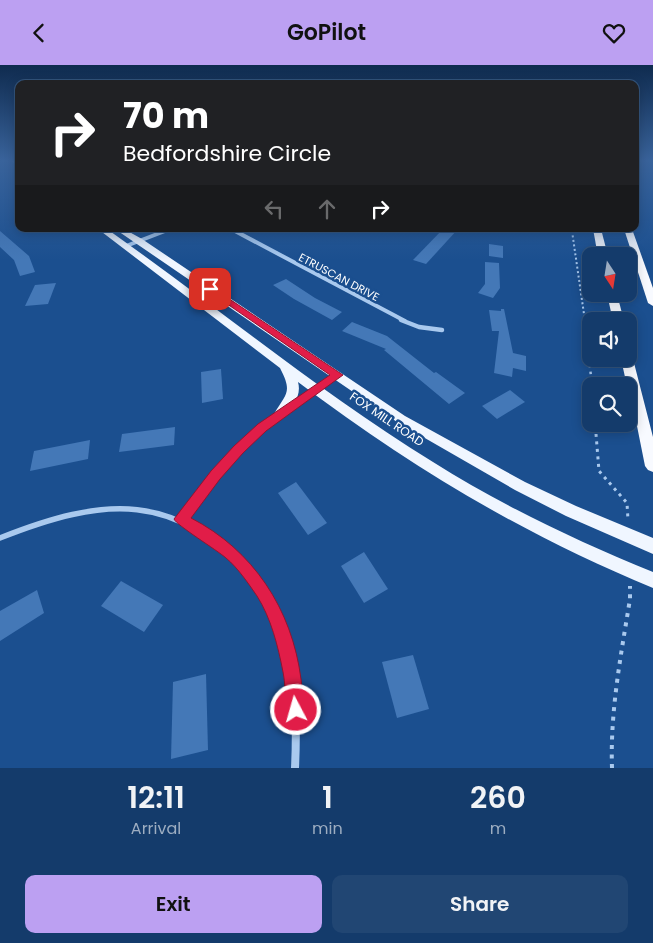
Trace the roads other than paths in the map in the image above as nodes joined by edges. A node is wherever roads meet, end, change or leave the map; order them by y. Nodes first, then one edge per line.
1 (106, 232) edge
2 (123, 232) edge
3 (162, 232) edge
4 (238, 232) edge
5 (598, 232) edge
6 (629, 232) edge
7 (139, 241) junction
8 (126, 246) junction
9 (601, 247) edge
10 (653, 303) edge
11 (442, 331) dead end
12 (284, 363) junction
13 (630, 367) edge
14 (338, 375) junction
15 (318, 389) junction
16 (280, 414) junction
17 (653, 466) edge
18 (181, 519) junction
19 (0, 538) edge
20 (653, 546) edge
21 (653, 580) edge
22 (295, 768) edge

1 - 8 main road, FOX MILL ROAD
2 - 7 main road, FOX MILL ROAD
3 - 7 street
4 - 11 street, ETRUSCAN DRIVE
5 - 9 highway
6 - 10 highway
7 - 8 street
7 - 14 main road, FOX MILL ROAD
8 - 12 main road, FOX MILL ROAD
12 - 15 main road, FOX MILL ROAD
12 - 16 main road
13 - 17 highway
14 - 15 street
14 - 20 main road, FOX MILL ROAD
15 - 16 street
15 - 21 main road, FOX MILL ROAD
16 - 18 street
18 - 19 street
18 - 22 street

